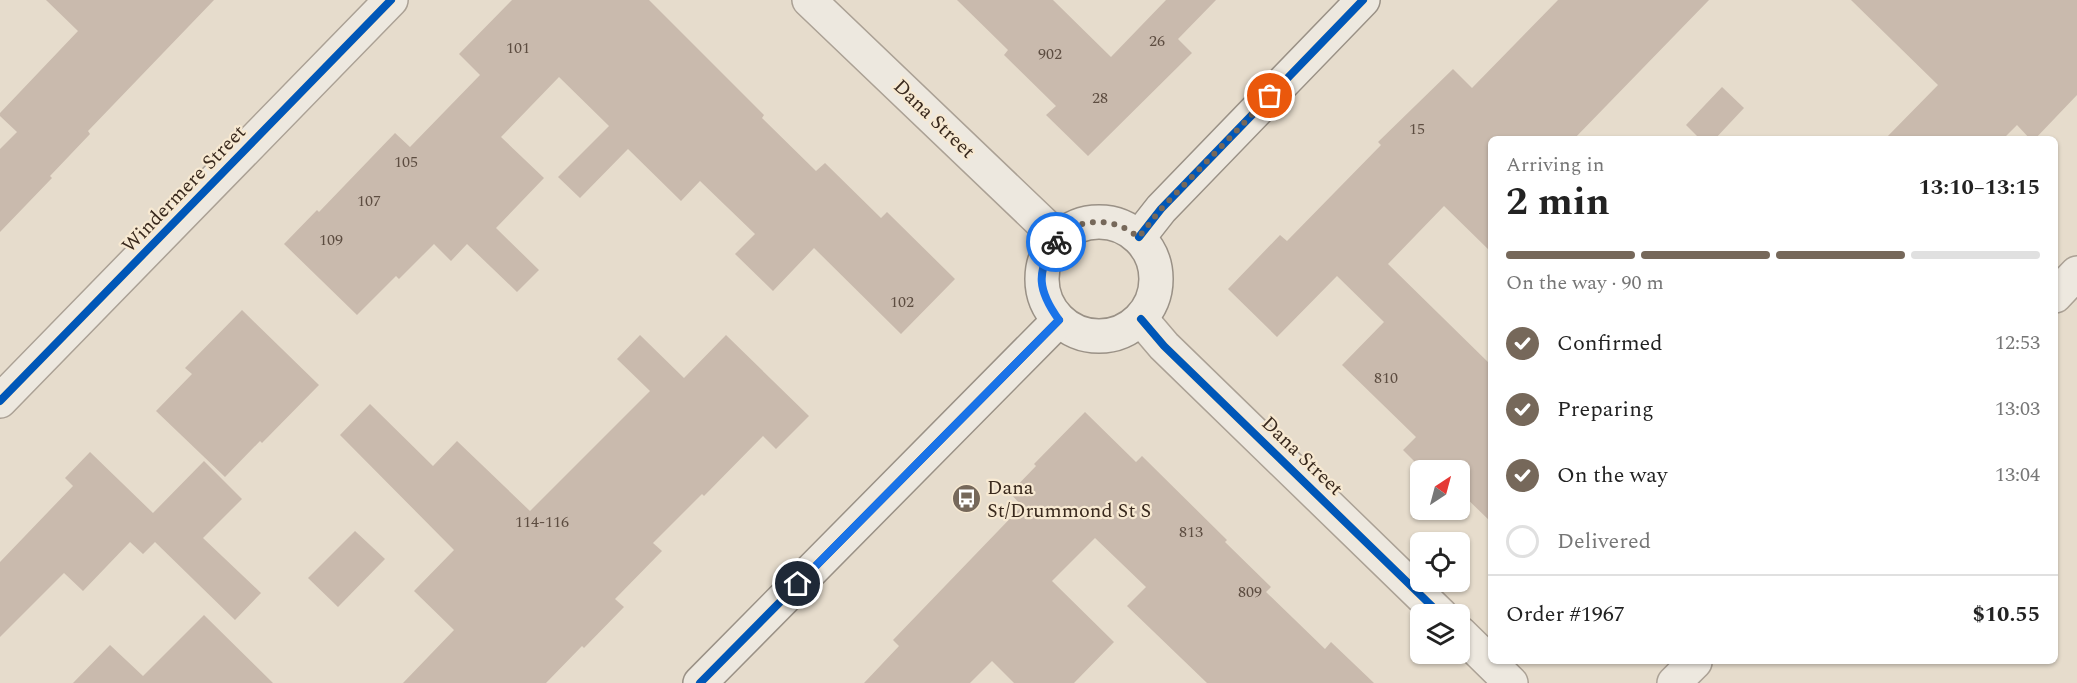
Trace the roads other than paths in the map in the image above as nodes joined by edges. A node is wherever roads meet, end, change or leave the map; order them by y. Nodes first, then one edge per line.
1 (391, 0) edge
2 (809, 0) edge
3 (1364, 0) edge
4 (1139, 237) junction
5 (1058, 238) junction
6 (2077, 273) edge
7 (2058, 293) edge
8 (1141, 319) junction
9 (1059, 320) junction
10 (0, 401) edge
11 (1430, 604) edge
12 (1470, 643) edge
13 (1488, 660) edge
14 (1492, 664) edge
15 (1693, 664) edge
16 (700, 683) edge
17 (1511, 683) edge
18 (1674, 683) edge

1 - 10 street, Windermere Street
2 - 5 street, Dana Street
3 - 4 street
4 - 5 street
4 - 8 street
5 - 9 street
6 - 7 street
8 - 9 street
8 - 11 street, Dana Street
9 - 16 street
12 - 13 street
14 - 17 street
15 - 18 street

